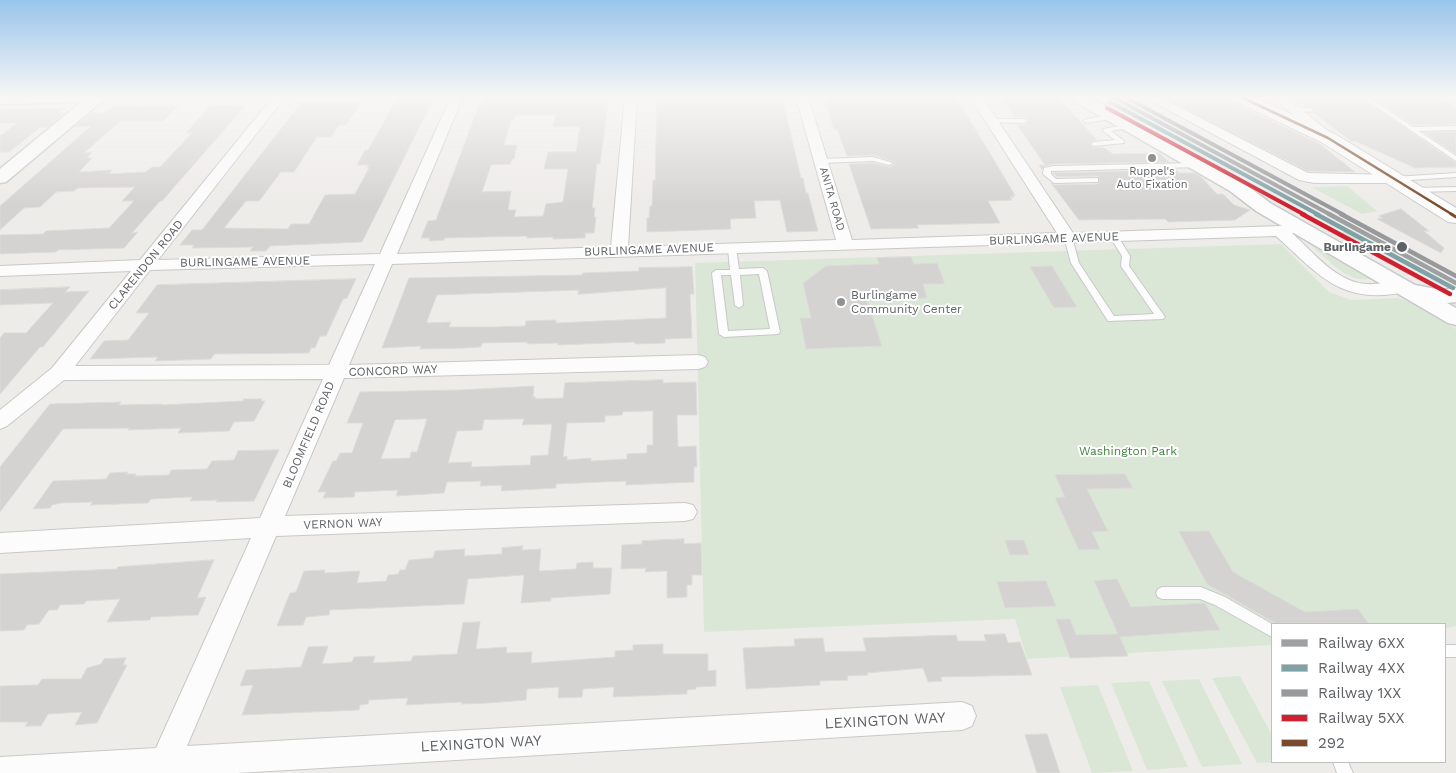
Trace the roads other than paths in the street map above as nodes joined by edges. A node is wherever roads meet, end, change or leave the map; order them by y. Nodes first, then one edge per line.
1 (54, 133) edge
2 (250, 133) edge
3 (441, 133) edge
4 (628, 133) edge
5 (813, 133) edge
6 (1000, 133) edge
7 (1109, 133) edge
8 (1142, 133) edge
9 (1219, 133) edge
10 (1318, 133) edge
11 (1322, 133) edge
12 (1418, 133) edge
13 (1328, 138) junction
14 (1094, 144) dead end
15 (1456, 159) edge
16 (821, 161) junction
17 (889, 163) dead end
18 (1198, 165) junction
19 (1456, 175) edge
20 (0, 178) edge
21 (1394, 179) junction
22 (1095, 180) dead end
23 (1456, 189) edge
24 (1413, 190) junction
25 (1456, 217) edge
26 (1289, 228) junction
27 (1068, 237) junction
28 (1114, 237) junction
29 (845, 244) junction
30 (732, 248) junction
31 (619, 251) junction
32 (387, 259) junction
33 (146, 265) junction
34 (0, 271) edge
35 (734, 272) junction
36 (1456, 285) edge
37 (1403, 287) junction
38 (1456, 295) edge
39 (739, 305) dead end
40 (1456, 318) edge
41 (698, 362) dead end
42 (335, 372) junction
43 (59, 373) junction
44 (0, 421) edge
45 (686, 512) dead end
46 (269, 527) junction
47 (0, 543) edge
48 (1162, 593) dead end
49 (1271, 630) edge
50 (962, 716) dead end
51 (163, 768) edge
52 (0, 772) edge

1 - 20 street
2 - 33 street, CLARENDON ROAD
3 - 32 street, BLOOMFIELD ROAD
4 - 31 street
5 - 16 street, ANITA ROAD
6 - 27 street
7 - 14 lane
8 - 18 street
9 - 21 street
10 - 13 main road
11 - 13 street
12 - 15 lane
13 - 21 main road
16 - 17 lane
16 - 29 street, ANITA ROAD
18 - 22 lane
18 - 26 street
19 - 21 lane
21 - 24 main road
23 - 24 lane
24 - 25 main road
26 - 28 street, BURLINGAME AVENUE
26 - 37 street
26 - 37 street
27 - 28 street, BURLINGAME AVENUE
27 - 28 lane
27 - 29 street, BURLINGAME AVENUE
29 - 30 street, BURLINGAME AVENUE
30 - 31 street, BURLINGAME AVENUE
30 - 35 lane
31 - 32 street, BURLINGAME AVENUE
32 - 33 street, BURLINGAME AVENUE
32 - 42 street, BLOOMFIELD ROAD
33 - 34 street, BURLINGAME AVENUE
33 - 43 street, CLARENDON ROAD
35 - 35 lane
35 - 39 lane
36 - 37 street
37 - 38 street
37 - 40 street
41 - 42 street, CONCORD WAY
42 - 43 street, CONCORD WAY
42 - 46 street, BLOOMFIELD ROAD
43 - 44 street, CLARENDON ROAD
45 - 46 street, VERNON WAY
46 - 47 street, VERNON WAY
46 - 51 street, BLOOMFIELD ROAD
48 - 49 lane
50 - 51 street, LEXINGTON WAY
51 - 52 street, LEXINGTON WAY

